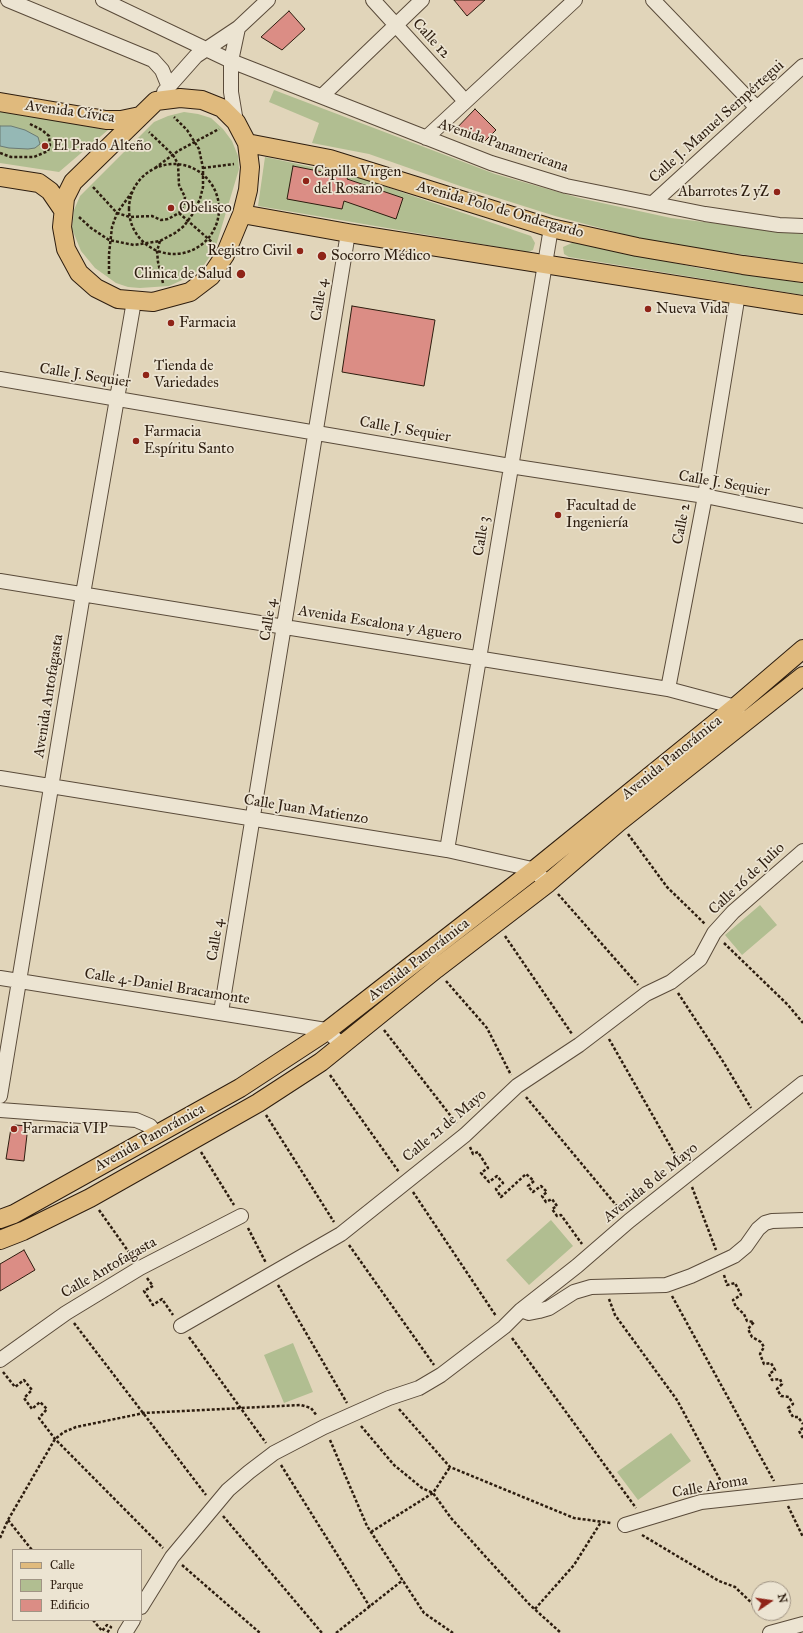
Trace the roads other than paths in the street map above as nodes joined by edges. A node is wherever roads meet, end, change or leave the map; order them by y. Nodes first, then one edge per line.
1 (8, 0) edge
2 (268, 0) edge
3 (373, 0) edge
4 (422, 0) edge
5 (575, 0) edge
6 (653, 0) edge
7 (110, 1) edge
8 (396, 25) junction
9 (238, 28) junction
10 (205, 49) junction
11 (231, 61) junction
12 (803, 66) edge
13 (169, 87) junction
14 (322, 96) junction
15 (156, 101) junction
16 (465, 101) junction
17 (0, 102) edge
18 (757, 108) junction
19 (140, 116) junction
20 (236, 122) junction
21 (426, 138) junction
22 (247, 143) junction
23 (0, 177) edge
24 (653, 203) junction
25 (70, 212) junction
26 (242, 214) junction
27 (803, 226) edge
28 (550, 228) junction
29 (348, 233) junction
30 (544, 263) junction
31 (803, 273) edge
32 (738, 294) junction
33 (134, 301) junction
34 (803, 305) edge
35 (0, 379) edge
36 (117, 398) junction
37 (316, 432) junction
38 (510, 466) junction
39 (704, 496) junction
40 (803, 516) edge
41 (0, 581) edge
42 (83, 594) junction
43 (285, 626) junction
44 (803, 649) edge
45 (479, 658) junction
46 (803, 676) edge
47 (668, 689) junction
48 (734, 708) junction
49 (745, 723) junction
50 (0, 778) edge
51 (52, 786) junction
52 (253, 819) junction
53 (447, 850) junction
54 (803, 851) edge
55 (534, 870) junction
56 (548, 883) junction
57 (714, 933) joint
58 (0, 978) edge
59 (18, 981) junction
60 (221, 1012) junction
61 (327, 1031) junction
62 (342, 1046) junction
63 (803, 1083) edge
64 (0, 1096) edge
65 (212, 1104) junction
66 (0, 1110) edge
67 (223, 1123) junction
68 (156, 1134) junction
69 (242, 1216) dead end
70 (0, 1219) edge
71 (803, 1220) edge
72 (0, 1240) edge
73 (521, 1310) junction
74 (181, 1326) road end
75 (0, 1360) edge
76 (803, 1491) edge
77 (625, 1525) road end
78 (142, 1605) edge
79 (132, 1621) edge
80 (803, 1624) edge
81 (125, 1633) edge
82 (770, 1633) edge

1 - 13 street
2 - 9 street
3 - 8 street, Calle 12
4 - 8 street
5 - 16 street
6 - 18 street
7 - 10 street, Avenida Panamericana
8 - 14 street
8 - 16 street, Calle 12
9 - 10 street
9 - 11 street
10 - 11 street, Avenida Panamericana
10 - 13 street
11 - 14 street, Avenida Panamericana
11 - 20 street
12 - 18 street, Calle J. Manuel Sempértegui
13 - 15 street
14 - 21 street, Avenida Panamericana
15 - 19 main road
15 - 20 main road
16 - 21 street
17 - 19 main road, Avenida Cívica
18 - 24 street, Calle J. Manuel Sempértegui
19 - 25 main road
20 - 22 main road
21 - 24 street, Avenida Panamericana
22 - 26 main road
22 - 28 main road, Avenida Polo de Ondergardo
23 - 25 main road
24 - 27 street, Avenida Panamericana
25 - 33 main road
26 - 29 main road
26 - 33 main road
28 - 30 street, Calle 3
28 - 31 main road, Avenida Polo de Ondergardo
29 - 30 main road
29 - 37 street, Calle 4
30 - 32 main road
30 - 38 street, Calle 3
32 - 34 main road
32 - 39 street, Calle 2
33 - 36 street, Avenida Antofagasta
35 - 36 street, Calle J. Sequier
36 - 37 street, Calle J. Sequier
36 - 42 street, Avenida Antofagasta
37 - 38 street, Calle J. Sequier
37 - 43 street, Calle 4
38 - 39 street, Calle J. Sequier
38 - 45 street, Calle 3
39 - 40 street, Calle J. Sequier
39 - 47 street, Calle 2
41 - 42 street, Avenida Escalona y Aguero
42 - 43 street, Avenida Escalona y Aguero
42 - 51 street, Avenida Antofagasta
43 - 45 street, Avenida Escalona y Aguero
43 - 52 street, Calle 4
44 - 48 main road, Avenida Panorámica
45 - 47 street, Avenida Escalona y Aguero
45 - 53 street, Calle 3
46 - 49 main road, Avenida Panorámica
47 - 48 street, Avenida Escalona y Aguero
48 - 49 street
48 - 55 main road, Avenida Panorámica
49 - 56 main road, Avenida Panorámica
50 - 51 street, Calle Juan Matienzo
51 - 52 street, Calle Juan Matienzo
51 - 59 street, Avenida Antofagasta
52 - 53 street, Calle Juan Matienzo
52 - 60 street, Calle 4
53 - 55 street, Calle Juan Matienzo
54 - 57 street, Calle 16 de Julio
55 - 56 street, Calle Juan Matienzo
55 - 61 main road, Avenida Panorámica
56 - 62 main road, Avenida Panorámica
57 - 74 street, Calle 21 de Mayo
58 - 59 street, Calle 4-Daniel Bracamonte
59 - 60 street, Calle 4-Daniel Bracamonte
59 - 64 street, Avenida Antofagasta
60 - 61 street, Calle 4-Daniel Bracamonte
61 - 62 street
61 - 65 main road, Avenida Panorámica
62 - 67 main road, Avenida Panorámica
63 - 73 street, Avenida 8 de Mayo
65 - 67 main road
65 - 68 main road, Avenida Panorámica
66 - 68 street
67 - 72 main road, Avenida Panorámica
68 - 70 main road, Avenida Panorámica
69 - 75 street, Calle Antofagasta
71 - 73 street
73 - 78 street, Avenida 8 de Mayo
76 - 77 street, Calle Aroma
79 - 81 street
80 - 82 street

